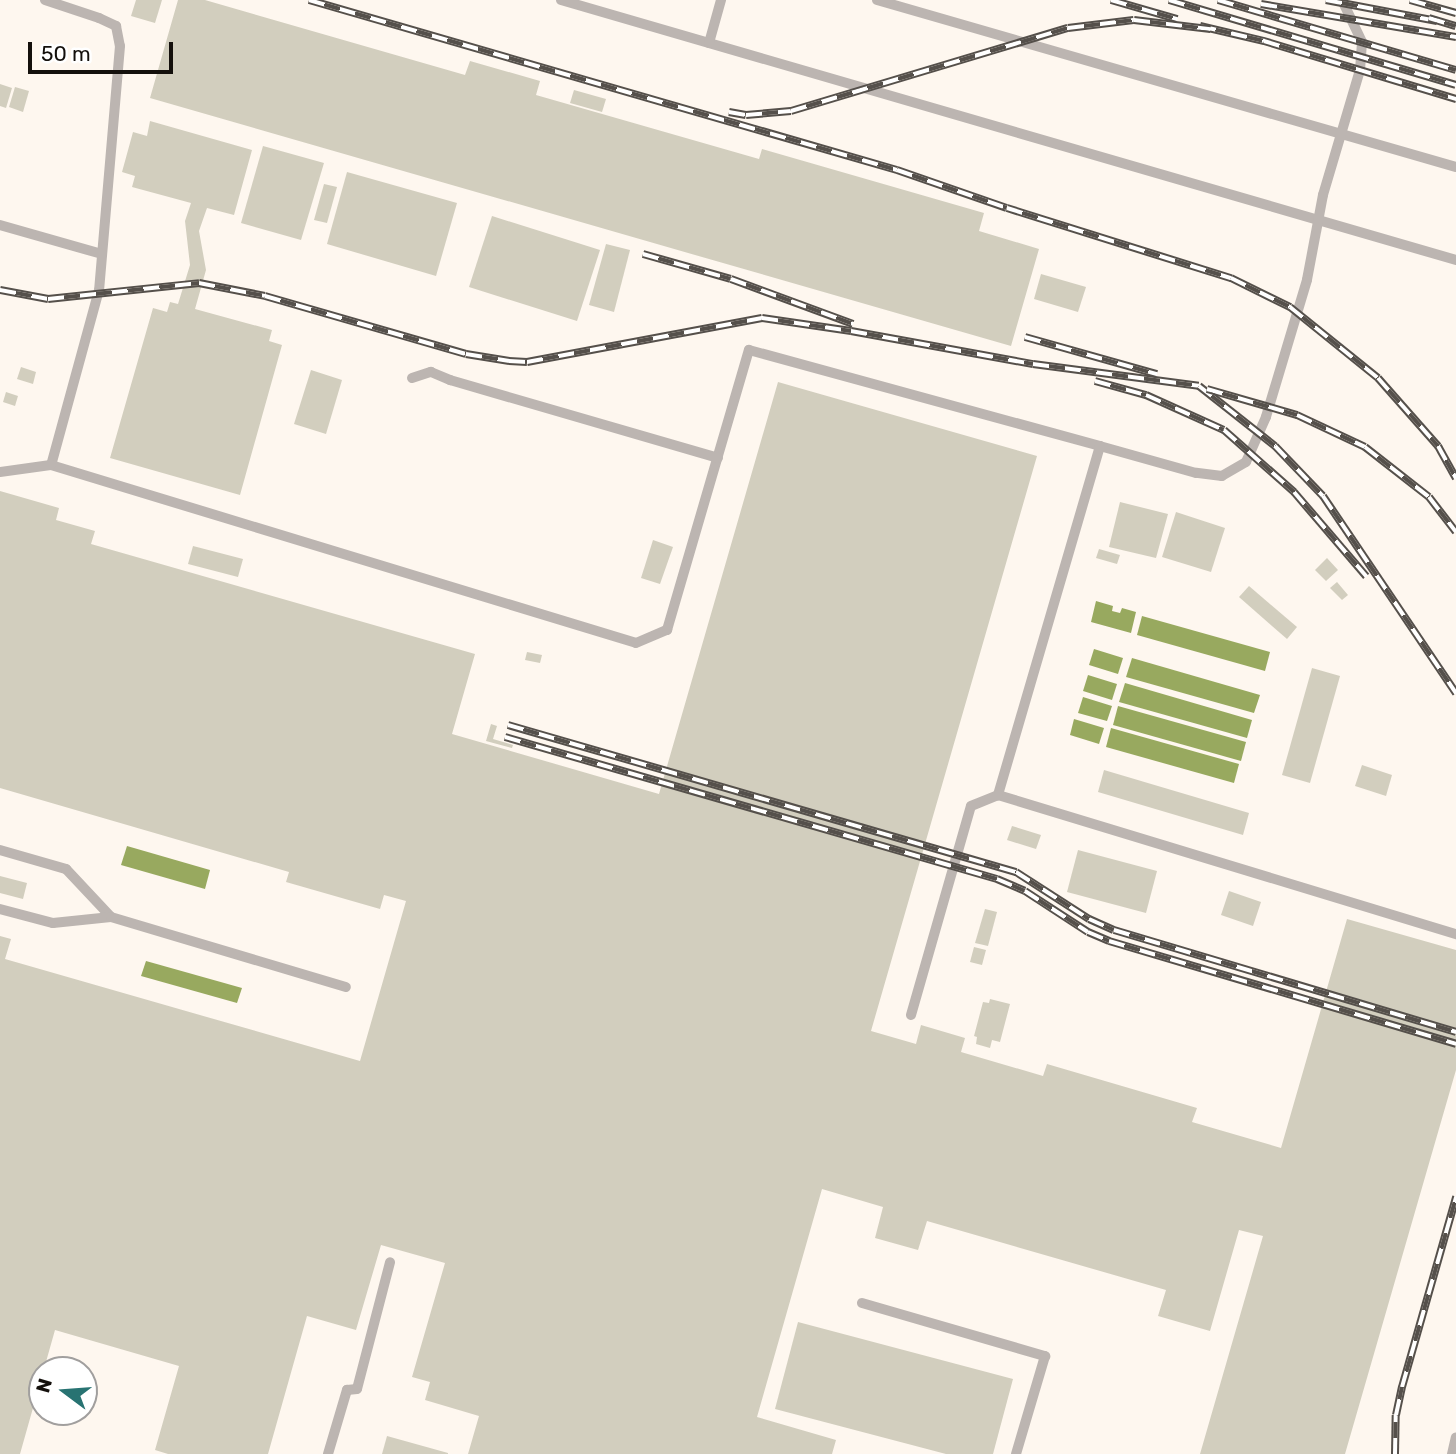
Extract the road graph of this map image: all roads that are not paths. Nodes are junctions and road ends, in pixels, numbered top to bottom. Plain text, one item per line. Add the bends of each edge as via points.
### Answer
1 (45, 0) edge
2 (561, 0) edge
3 (721, 0) edge
4 (877, 0) edge
5 (1342, 0) edge
6 (709, 43) junction
7 (1341, 134) junction
8 (1456, 167) edge
9 (1319, 221) junction
10 (0, 225) edge
11 (102, 254) junction
12 (1456, 260) edge
13 (412, 377) dead end
14 (1100, 446) junction
15 (718, 458) junction
16 (51, 465) junction
17 (0, 472) edge
18 (998, 795) junction
19 (0, 849) edge
20 (0, 909) edge
21 (111, 917) junction
22 (1456, 934) edge
23 (346, 987) dead end
24 (911, 1015) dead end
25 (390, 1262) dead end
26 (862, 1304) dead end
27 (1456, 1437) edge
28 (328, 1454) edge
29 (1016, 1454) edge
30 (1452, 1454) edge

1 - 11 lane via 116,26 120,46
2 - 6 lane
3 - 6 lane
4 - 7 lane
5 - 7 lane via 1362,42 1360,70
6 - 9 lane
7 - 8 lane
7 - 9 lane
9 - 12 lane
9 - 14 lane via 1288,347 1266,418 1245,462 1222,476
10 - 11 lane
11 - 16 lane via 99,290
13 - 15 lane via 431,372
14 - 15 lane via 749,350
14 - 18 lane
15 - 16 lane via 667,630 636,643
16 - 17 lane
18 - 22 lane
18 - 24 lane via 971,806
19 - 21 lane via 65,869
20 - 21 lane via 53,923
21 - 23 lane
25 - 28 lane via 357,1389 347,1390
26 - 29 lane via 1045,1356
27 - 30 lane

